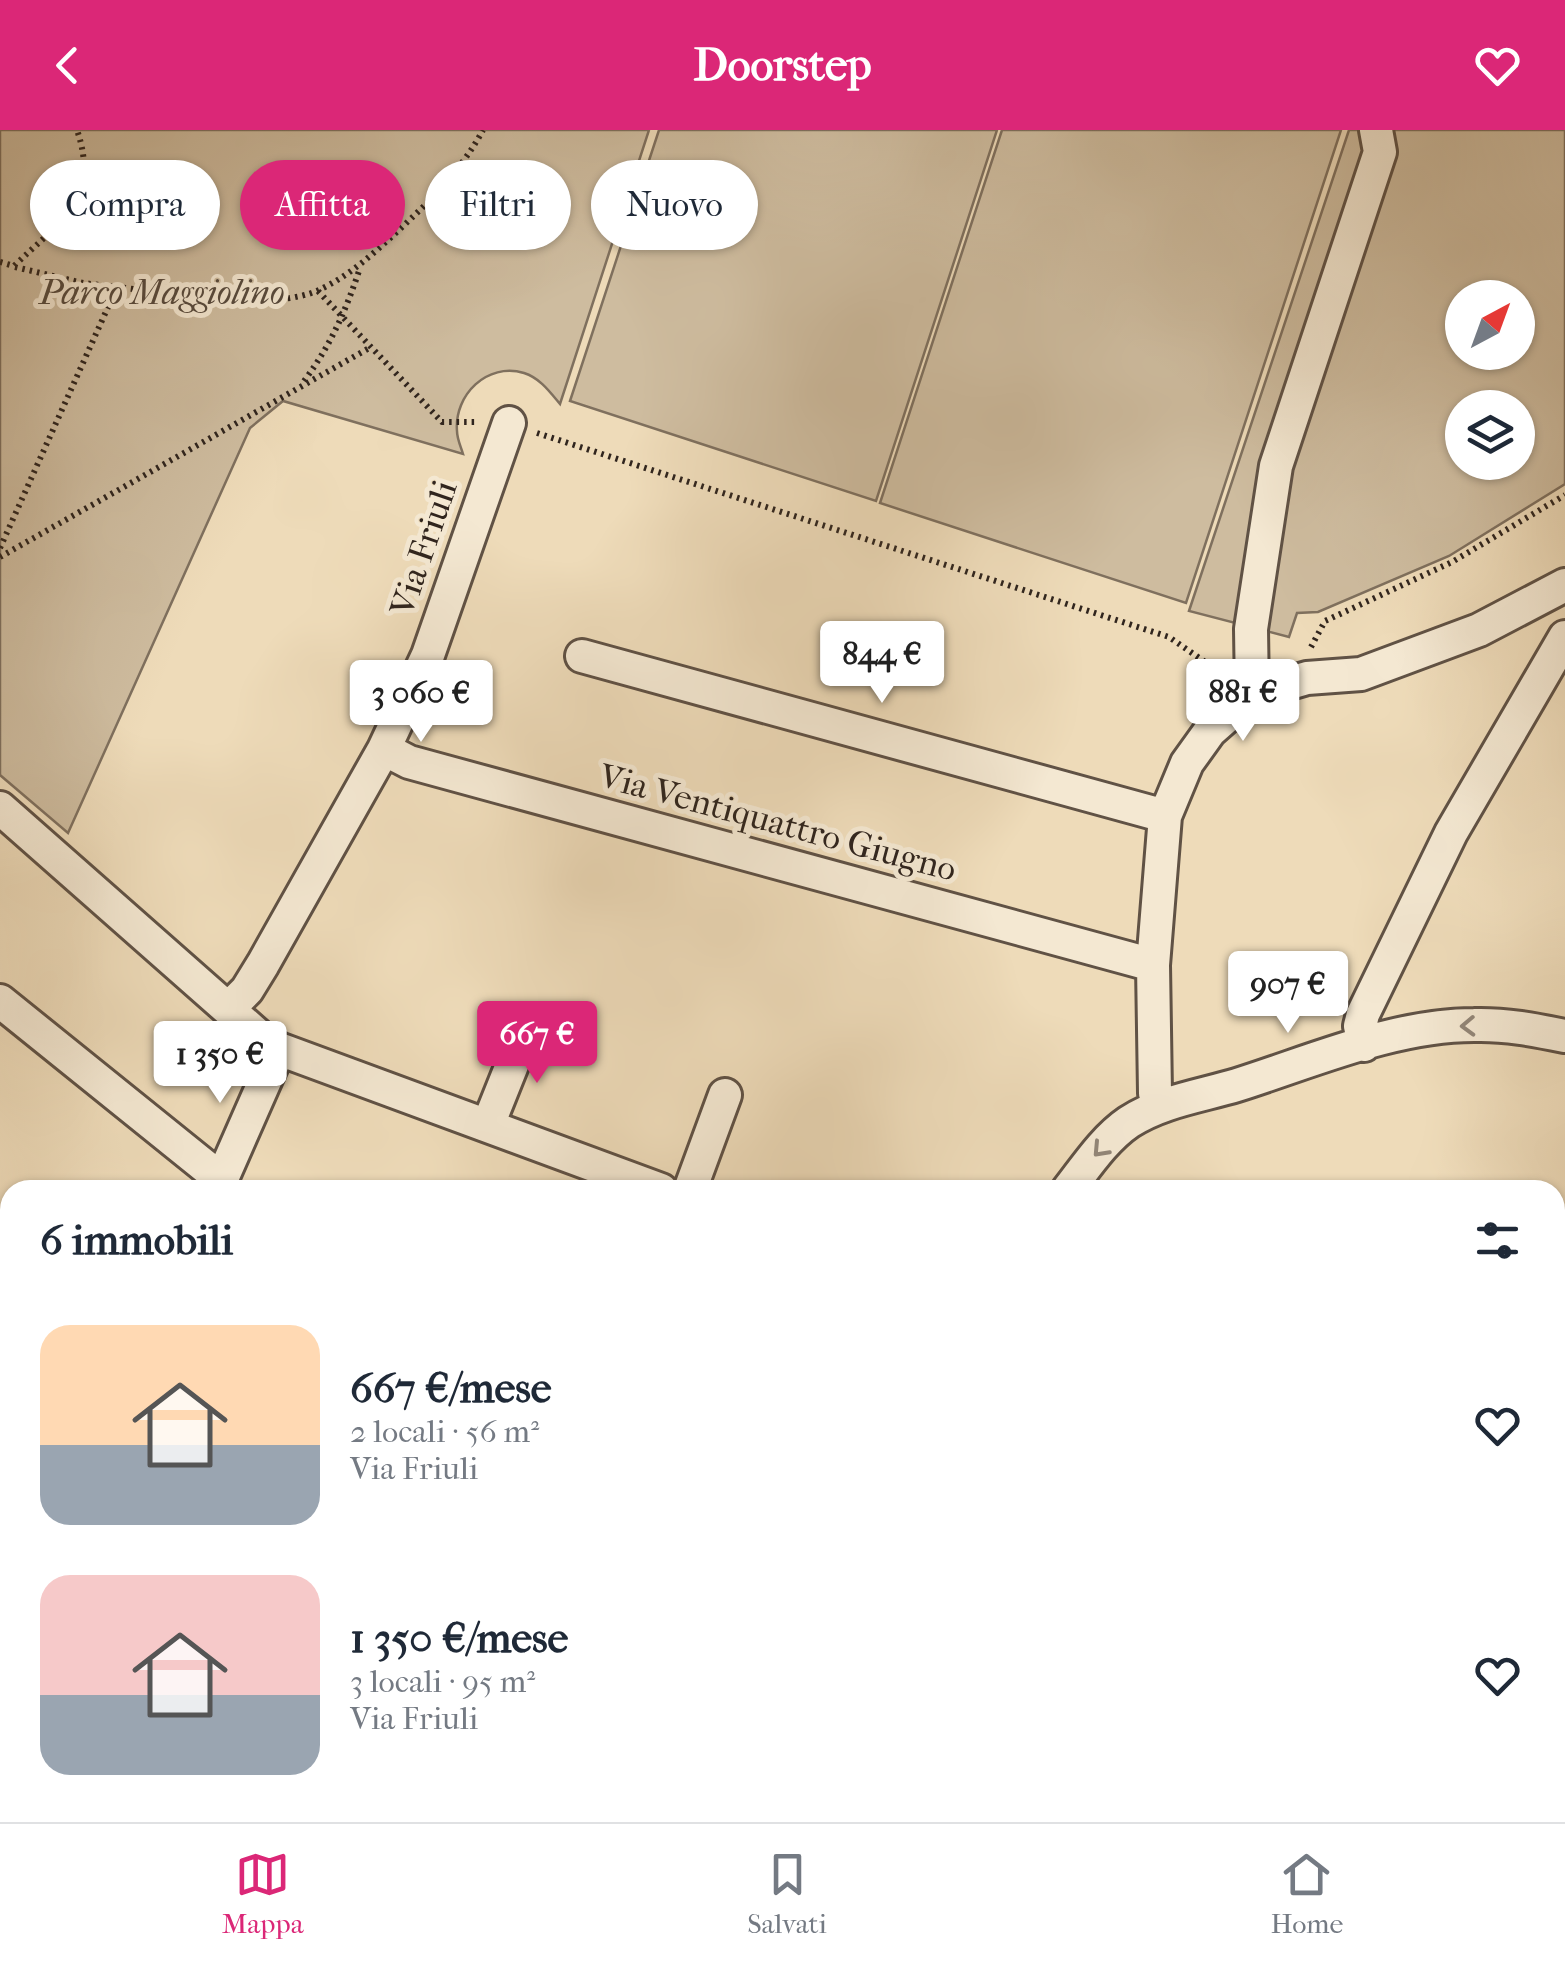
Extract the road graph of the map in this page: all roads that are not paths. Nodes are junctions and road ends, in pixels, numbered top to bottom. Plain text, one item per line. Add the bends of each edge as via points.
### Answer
1 (1376, 130) edge
2 (510, 423) road end
3 (1564, 588) edge
4 (1565, 637) edge
5 (582, 656) dead end
6 (1252, 694) junction
7 (384, 750) junction
8 (0, 808) edge
9 (1165, 816) junction
10 (1152, 965) junction
11 (0, 1000) edge
12 (228, 1009) junction
13 (528, 1024) dead end
14 (1565, 1036) edge
15 (1364, 1045) junction
16 (280, 1049) junction
17 (724, 1096) dead end
18 (1160, 1106) junction
19 (488, 1124) junction
20 (214, 1180) edge
21 (222, 1180) edge
22 (628, 1180) edge
23 (694, 1180) edge
24 (1076, 1180) edge

1 - 6 street via 1380,152 1276,466 1251,630
2 - 7 street, Via Friuli via 428,655
3 - 6 street via 1479,630 1361,674 1307,678
4 - 15 street via 1451,834 1362,1014
5 - 9 street
6 - 9 street via 1187,763
7 - 10 street, Via Ventiquattro Giugno
7 - 12 street, Via Friuli via 263,964
8 - 12 street
9 - 10 street
10 - 18 street
11 - 20 street
12 - 16 street
13 - 19 street
14 -> 15 street via 1474,1024
15 - 18 street
16 - 19 street
16 - 21 street
17 - 23 street
18 -> 24 street via 1126,1124
19 - 22 street

